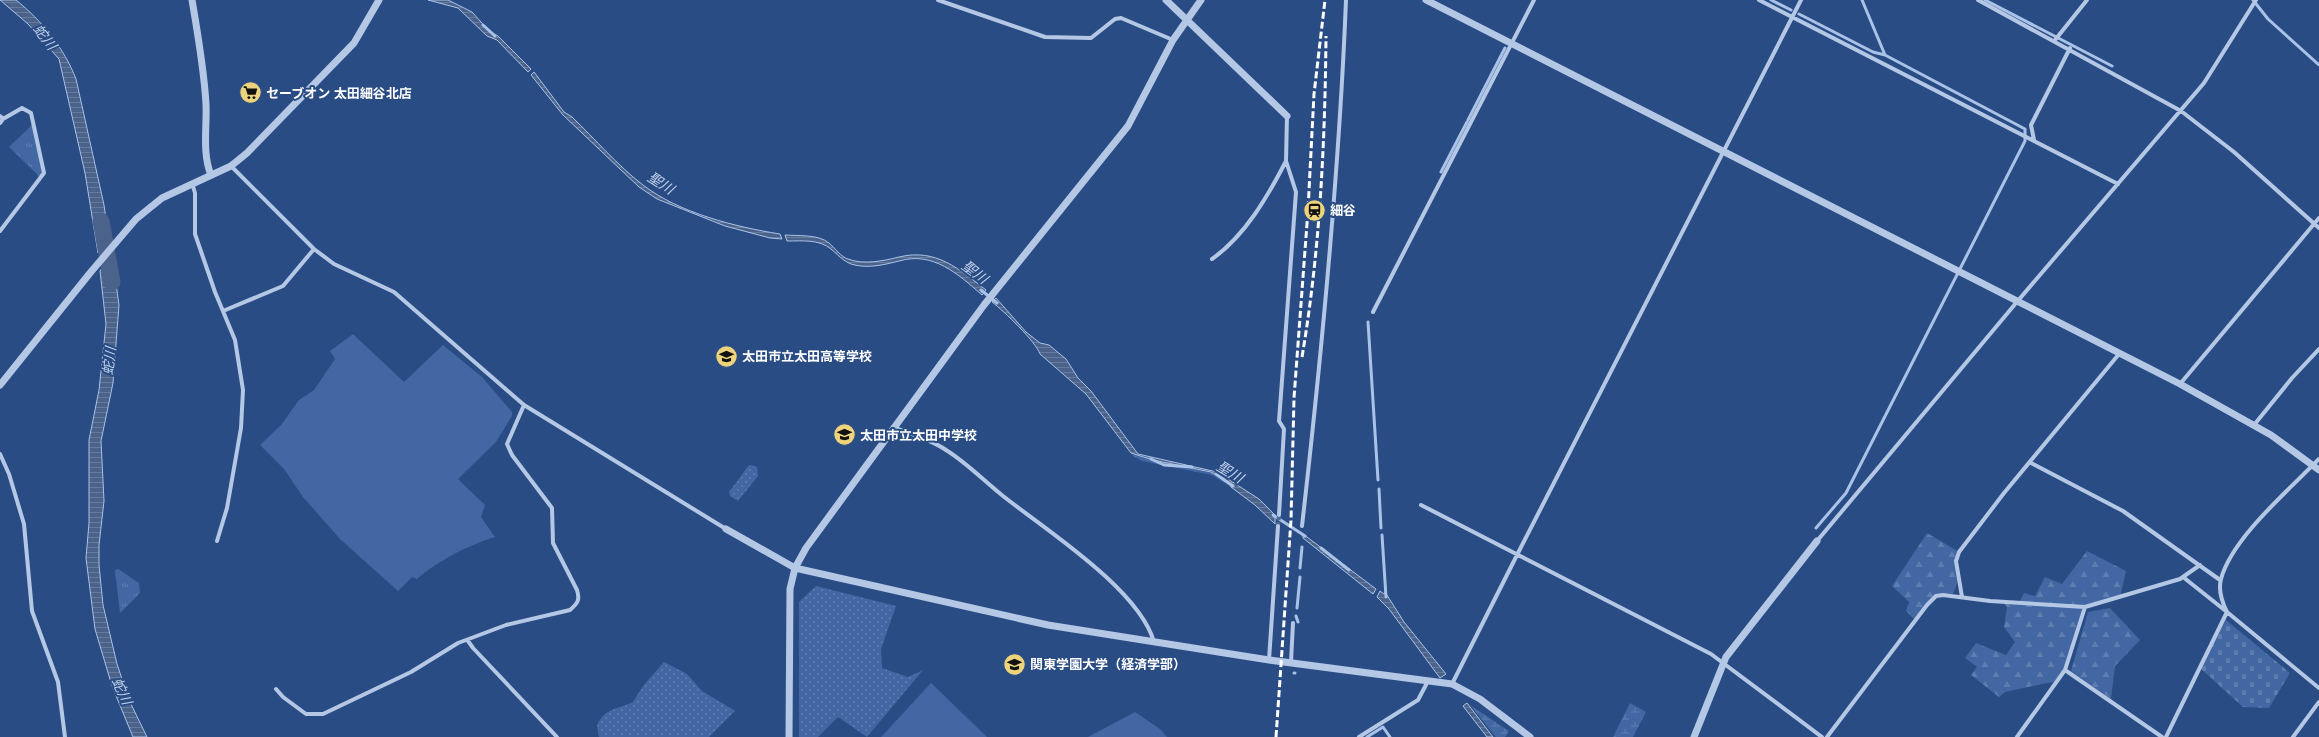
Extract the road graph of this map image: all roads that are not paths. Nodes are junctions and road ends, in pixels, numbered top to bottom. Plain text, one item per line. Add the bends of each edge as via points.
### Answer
1 (192, 0) edge
2 (379, 0) edge
3 (938, 0) edge
4 (1166, 0) edge
5 (1202, 0) edge
6 (1346, 0) edge
7 (1426, 0) edge
8 (1534, 0) edge
9 (1759, 0) edge
10 (1801, 0) edge
11 (1978, 0) edge
12 (2087, 0) edge
13 (2256, 0) edge
14 (1793, 17) junction
15 (1187, 20) junction
16 (1173, 40) junction
17 (2055, 40) junction
18 (1512, 43) junction
19 (2070, 48) junction
20 (2181, 111) junction
21 (1287, 116) joint
22 (1, 119) edge
23 (2034, 140) junction
24 (1724, 152) junction
25 (1286, 161) junction
26 (231, 166) junction
27 (211, 174) junction
28 (192, 183) junction
29 (2118, 184) junction
30 (2319, 218) edge
31 (2314, 223) junction
32 (2319, 228) edge
33 (0, 231) edge
34 (314, 249) junction
35 (1212, 259) dead end
36 (2016, 302) junction
37 (223, 311) junction
38 (1373, 312) dead end
39 (2319, 349) edge
40 (2119, 354) junction
41 (2180, 384) junction
42 (0, 385) edge
43 (524, 405) junction
44 (2254, 426) junction
45 (893, 427) junction
46 (0, 454) edge
47 (2319, 459) edge
48 (2031, 463) junction
49 (2316, 467) edge
50 (1421, 505) dead end
51 (1279, 515) tunnel mouth
52 (1278, 526) tunnel mouth
53 (1302, 526) dead end
54 (726, 529) joint
55 (217, 540) dead end
56 (1817, 541) joint
57 (1516, 555) junction
58 (2200, 565) junction
59 (795, 568) junction
60 (2182, 577) junction
61 (2220, 580) junction
62 (1962, 597) junction
63 (2085, 607) junction
64 (2227, 612) junction
65 (1293, 623) dead end
66 (468, 641) junction
67 (1154, 642) junction
68 (1269, 660) junction
69 (1291, 662) junction
70 (1722, 663) junction
71 (2065, 670) junction
72 (1428, 681) junction
73 (1452, 684) junction
74 (2319, 688) edge
75 (276, 689) dead end
76 (2319, 702) edge
77 (65, 737) edge
78 (557, 737) edge
79 (789, 737) edge
80 (1359, 737) edge
81 (1530, 737) edge
82 (1694, 737) edge
83 (1822, 737) edge
84 (1826, 737) edge
85 (2017, 737) edge
86 (2162, 737) edge
87 (2166, 737) edge
88 (2293, 737) edge

1 - 27 street via 202,59 206,104 206,159
2 - 26 street via 359,37 247,153
3 - 16 street via 1045,36 1091,38 1115,18 1121,18
4 - 15 street
5 - 15 street
6 - 53 street via 1341,128
7 - 18 street
8 - 18 street
9 - 14 street
10 - 14 street
11 - 17 street
12 - 17 street
13 - 20 street via 2204,83
14 - 23 street
14 - 24 street
15 - 16 street
15 - 21 street
16 - 45 street via 1128,126 984,305
17 - 19 street
18 - 24 street
18 - 38 street
19 - 20 street
19 - 23 street via 2031,125
20 - 29 street
20 - 31 street via 2212,134
21 - 25 street
22 - 33 street via 22,108 31,114 44,174
23 - 29 street
24 - 36 street
24 - 57 street
25 - 35 street via 1267,198 1225,250
25 - 51 street via 1296,192 1279,421 1284,429
26 - 27 street
26 - 34 street
27 - 28 street
28 - 37 street via 195,193 195,234
28 - 42 street via 162,198 121,235
29 - 36 street
30 - 31 street
31 - 32 street
31 - 41 street
34 - 37 street via 283,286
34 - 43 street via 334,264 394,292
36 - 40 street
36 - 56 street
37 - 55 street via 235,340 244,407 227,508
39 - 44 street
40 - 41 street
40 - 48 street
41 - 44 street
43 - 54 street
43 - 66 street via 506,444 552,508 552,543 579,598 570,610 506,625
44 - 49 street
45 - 59 street via 817,531
45 - 67 street via 947,450 1092,565 1117,587 1148,626
46 - 77 street via 9,474 24,524 32,611 58,682
47 - 49 street
48 - 58 street via 2123,511
48 - 62 street via 2004,493 1959,552 1956,561
49 - 61 street via 2237,547
50 - 57 street
52 - 68 street
54 - 59 street
56 - 70 street
57 - 70 street via 1650,622 1711,654
57 - 73 street
58 - 60 street
58 - 61 street
59 - 67 street via 1048,625
59 - 79 street via 789,613
60 - 63 street
60 - 64 street
61 - 64 street
62 - 63 street
62 - 84 street via 1936,596 1927,604
63 - 71 street
64 - 74 street
64 - 87 street
65 - 69 street
66 - 75 street via 458,643 411,672 323,714 306,714
66 - 78 street
67 - 68 street
68 - 69 street
69 - 72 street
70 - 82 street
70 - 83 street
71 - 85 street
71 - 86 street
72 - 73 street
72 - 80 street via 1418,700
73 - 81 street via 1480,699
76 - 88 street

